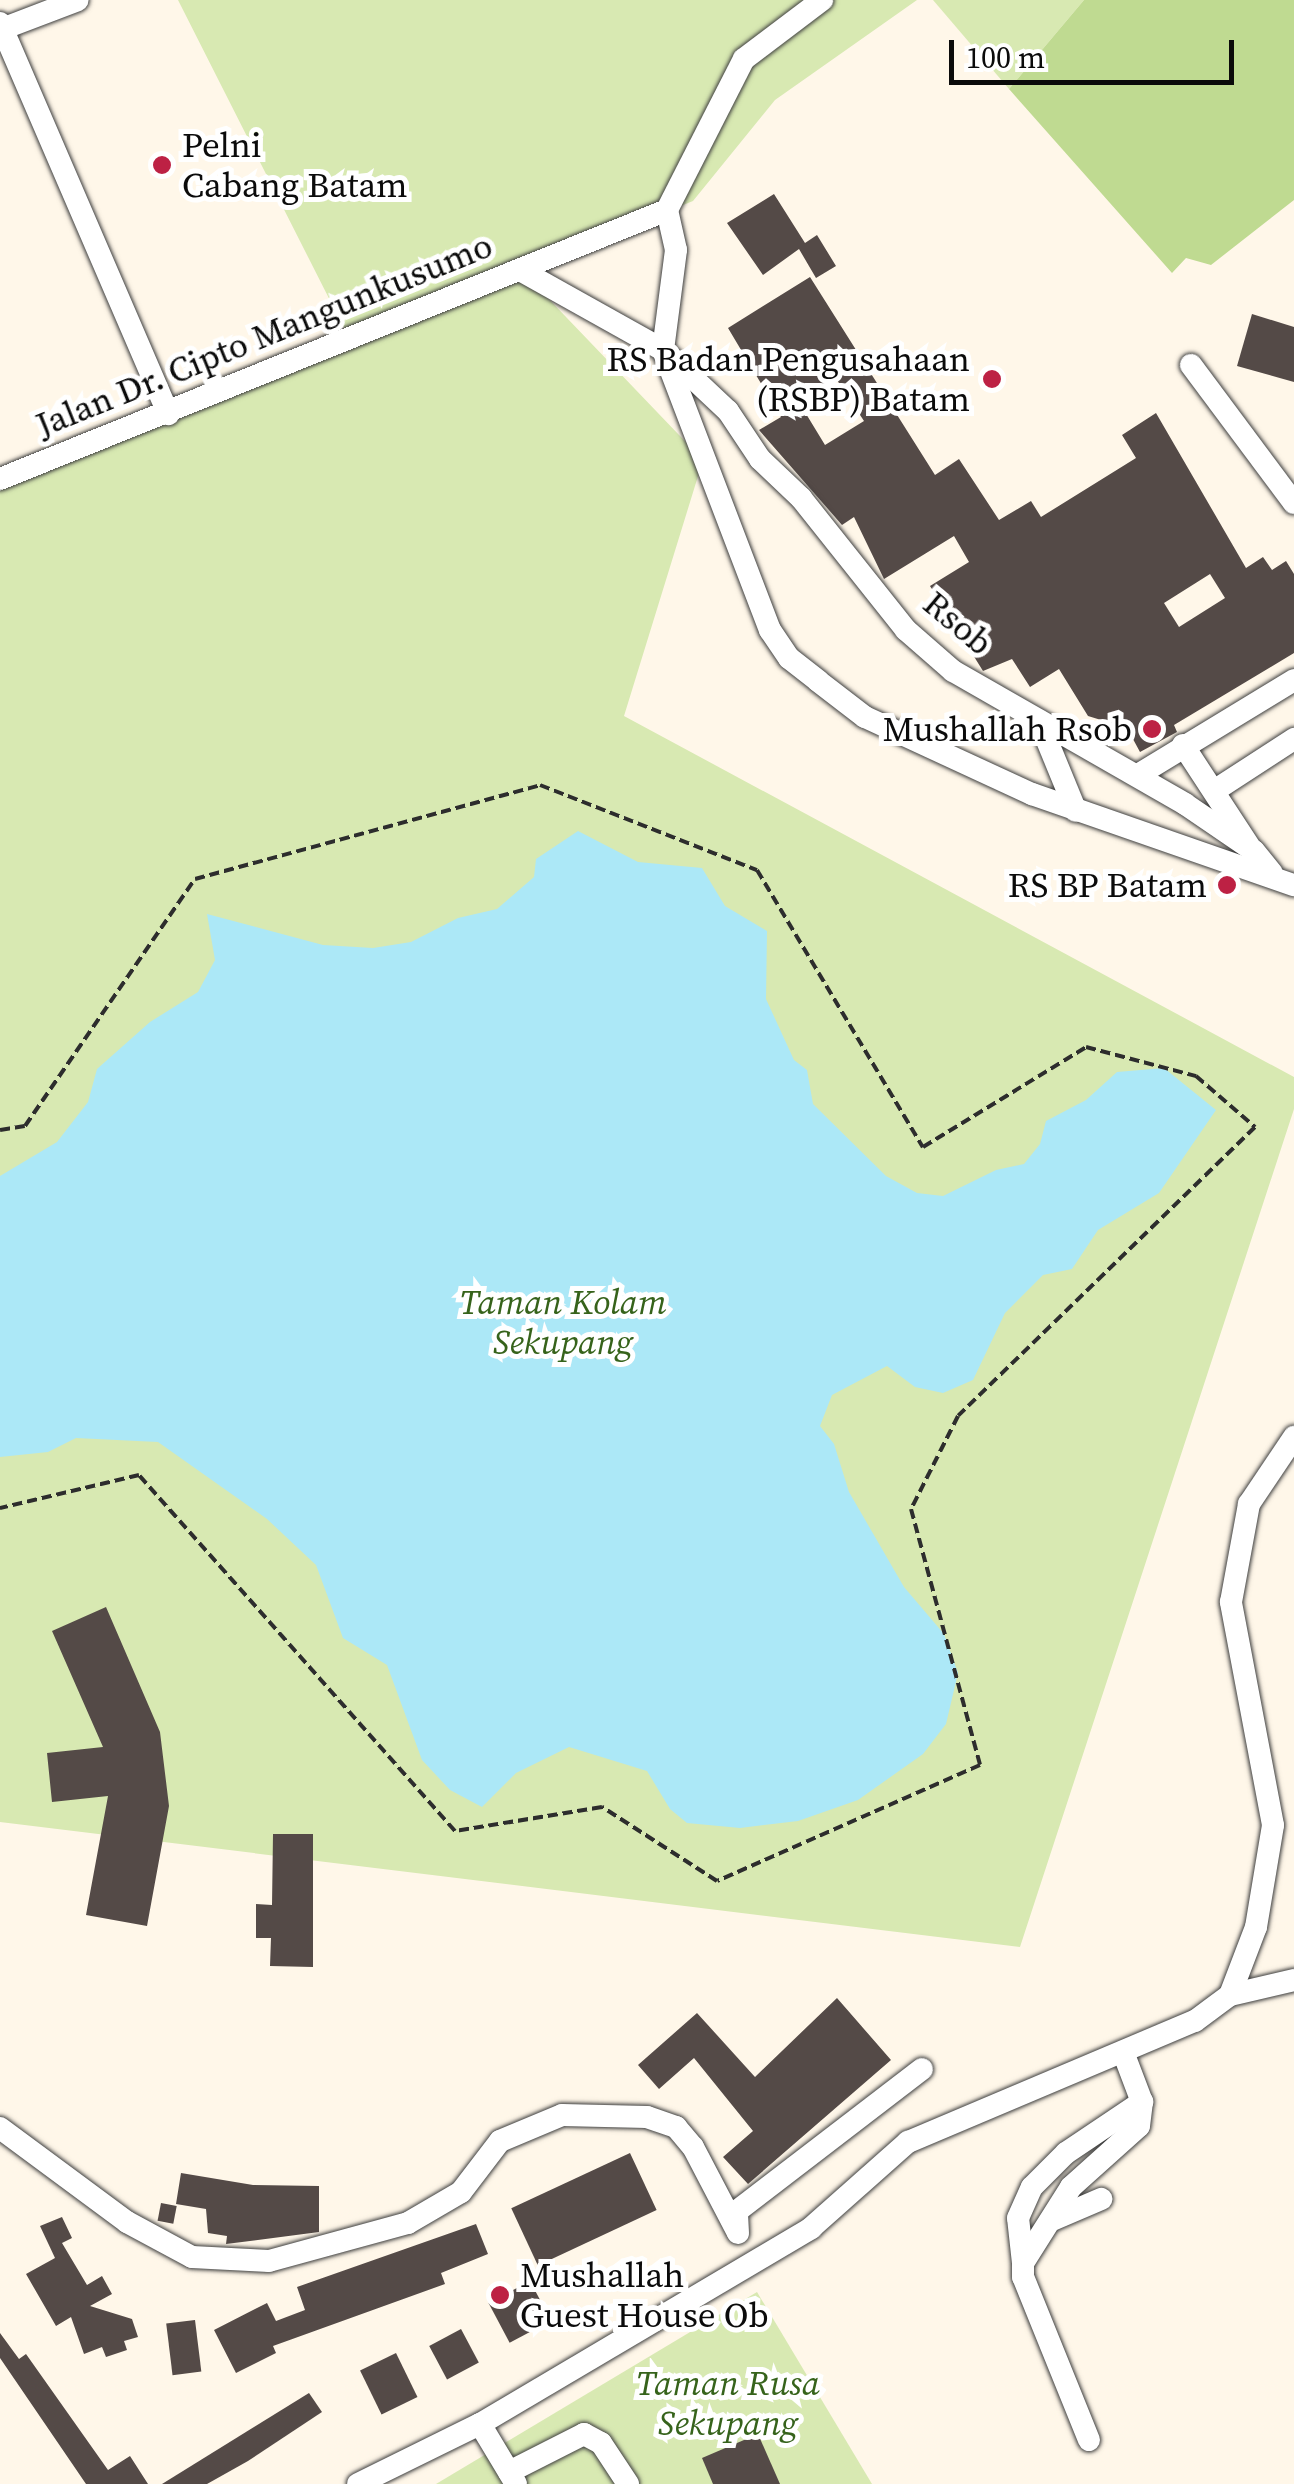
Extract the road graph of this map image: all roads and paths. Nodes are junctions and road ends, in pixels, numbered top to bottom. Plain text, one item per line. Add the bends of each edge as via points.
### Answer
1 (78, 0) edge
2 (822, 0) edge
3 (1, 26) edge
4 (666, 210) junction
5 (520, 270) junction
6 (664, 350) junction
7 (1192, 365) dead end
8 (168, 414) junction
9 (0, 478) edge
10 (1294, 503) edge
11 (1294, 680) edge
12 (1039, 721) junction
13 (1294, 739) edge
14 (1183, 744) junction
15 (1138, 775) junction
16 (1217, 789) junction
17 (1076, 811) junction
18 (1249, 847) junction
19 (1285, 873) edge
20 (0, 1130) edge
21 (1294, 1437) edge
22 (0, 1508) edge
23 (1294, 1980) edge
24 (1230, 1995) junction
25 (1123, 2052) junction
26 (922, 2069) dead end
27 (1142, 2102) junction
28 (0, 2128) edge
29 (1101, 2199) dead end
30 (1050, 2220) junction
31 (737, 2231) junction
32 (750, 2258) junction
33 (1023, 2264) junction
34 (480, 2424) junction
35 (1090, 2440) dead end
36 (512, 2478) edge
37 (358, 2484) edge
38 (628, 2484) edge

1 - 3 street
2 - 4 street via 744,59
3 - 8 street
4 - 5 street
4 - 6 street via 676,250
5 - 6 street, Jalan Dr. Cipto Mangunkusumo
5 - 8 street, Jalan Dr. Cipto Mangunkusumo
6 - 12 street, Rsob via 728,412 906,630 953,671
6 - 17 street via 770,630 789,658 865,717
7 - 10 street
8 - 9 street, Jalan Dr. Cipto Mangunkusumo
11 - 14 street
12 - 15 street, Rsob
12 - 17 street
13 - 16 street
14 - 15 street
14 - 16 street
15 - 18 street, Rsob
16 - 18 street
17 - 19 street
18 - 19 street, Rsob
20 - 22 path via 25,1126 195,879 540,785 756,870 924,1147 1086,1047 1196,1076 1255,1127 958,1416 910,1509 980,1765 717,1881 602,1807 454,1831 140,1475
21 - 24 street via 1249,1504 1230,1602 1273,1825 1256,1927
23 - 24 street
24 - 25 street via 1195,2021
25 - 27 street
25 - 32 street via 908,2142 810,2228
26 - 31 street via 737,2211
27 - 30 street via 1139,2126 1086,2172
27 - 33 street via 1066,2154 1032,2187 1018,2218
28 - 31 street via 127,2222 192,2256 269,2261 408,2223 461,2192 500,2141 562,2114 646,2117 676,2127 694,2147
29 - 30 street
30 - 33 street
31 - 32 street
32 - 34 street
33 - 35 street via 1022,2277
34 - 36 street
34 - 37 street
36 - 38 street via 584,2434 601,2443

